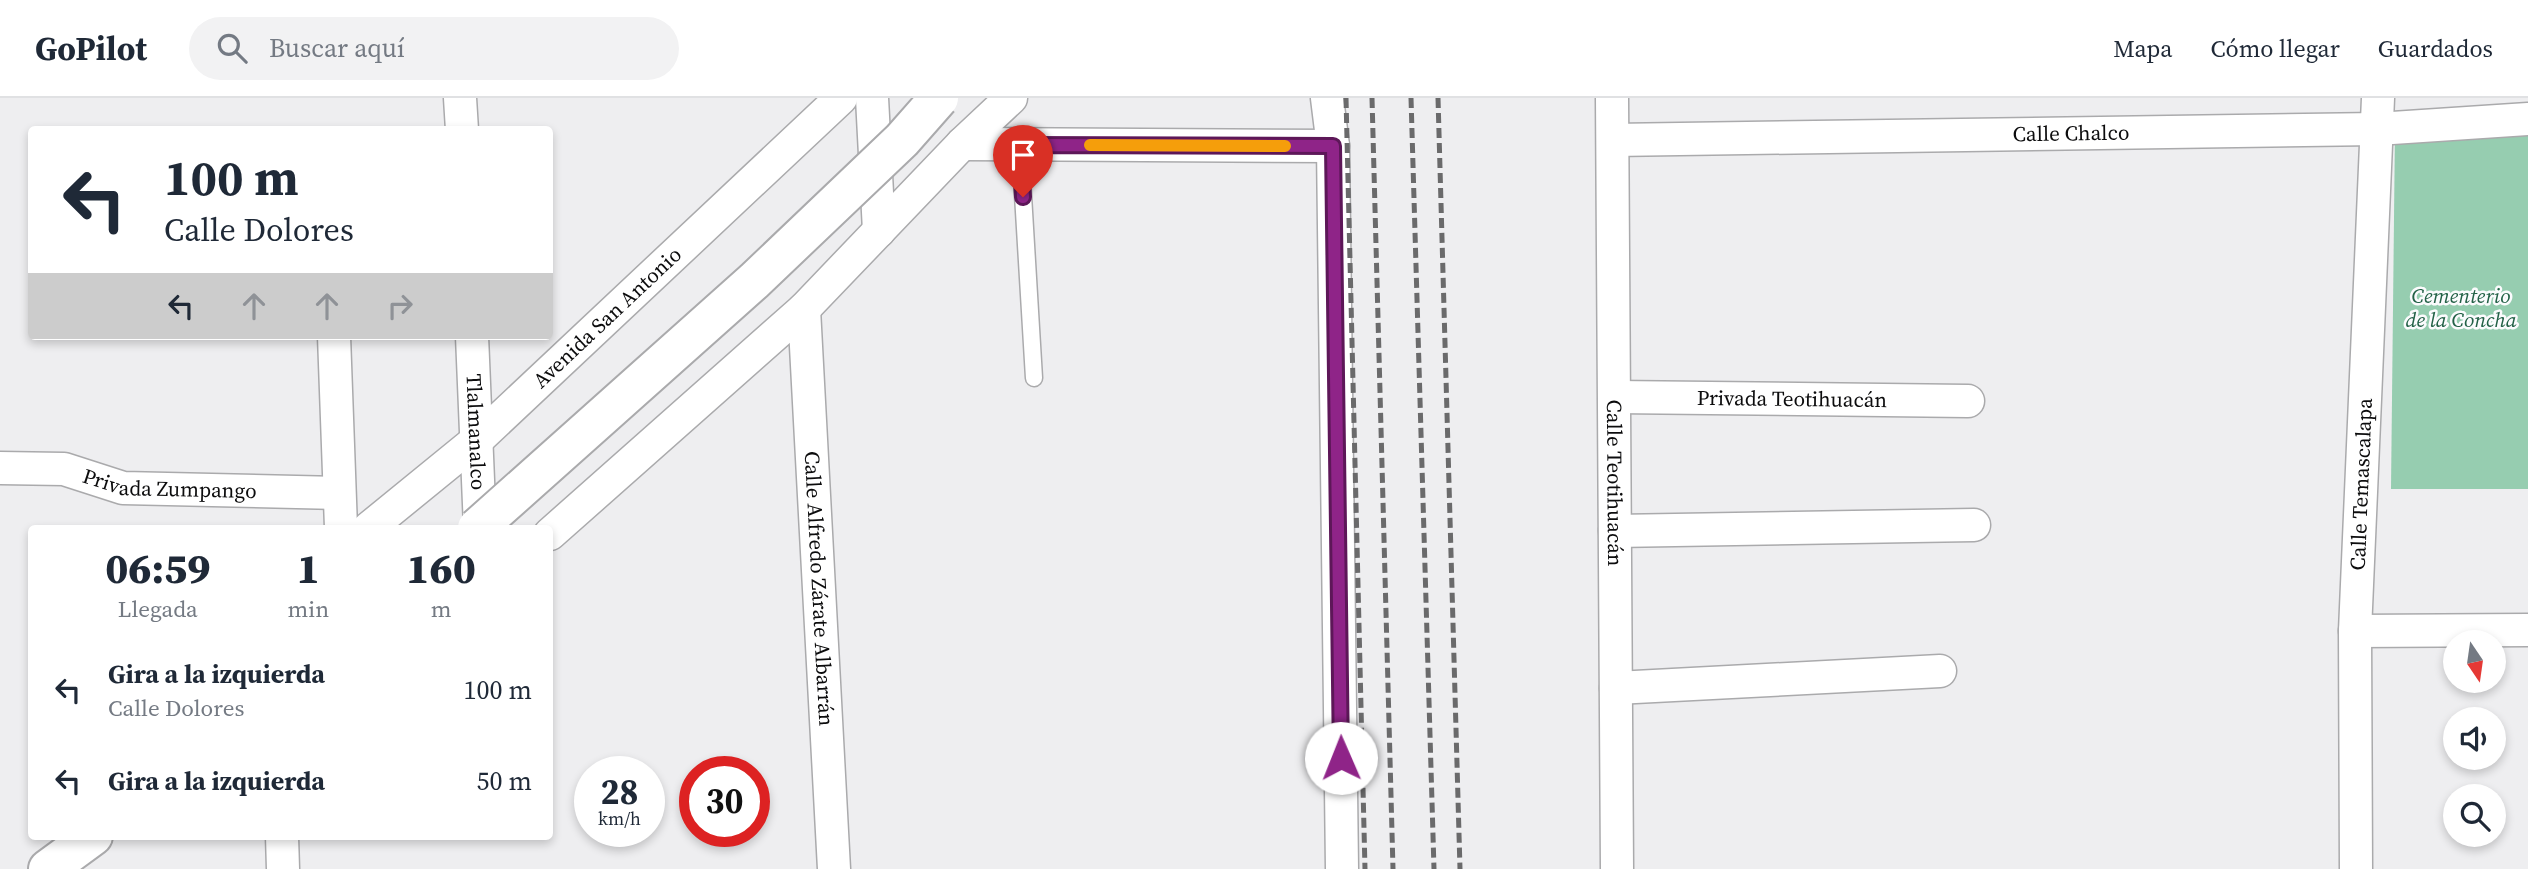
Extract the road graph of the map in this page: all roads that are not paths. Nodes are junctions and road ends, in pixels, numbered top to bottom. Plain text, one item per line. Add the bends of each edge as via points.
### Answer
1 (460, 98) edge
2 (841, 98) edge
3 (872, 98) edge
4 (939, 98) edge
5 (1011, 98) edge
6 (1327, 98) edge
7 (1612, 98) edge
8 (2377, 113) edge
9 (2528, 119) edge
10 (462, 126) edge
11 (1614, 140) junction
12 (962, 144) junction
13 (1020, 145) junction
14 (1333, 146) junction
15 (879, 231) junction
16 (804, 309) junction
17 (334, 340) edge
18 (472, 340) edge
19 (1034, 378) dead end
20 (1615, 397) junction
21 (1968, 401) dead end
22 (477, 440) junction
23 (0, 468) edge
24 (339, 493) junction
25 (341, 525) edge
26 (373, 525) edge
27 (479, 525) edge
28 (482, 525) edge
29 (1974, 525) dead end
30 (553, 531) edge
31 (1615, 531) junction
32 (2528, 630) edge
33 (2355, 631) junction
34 (1940, 671) dead end
35 (1616, 688) junction
36 (88, 840) edge
37 (282, 840) edge
38 (48, 869) edge
39 (283, 869) edge
40 (834, 869) edge
41 (1342, 869) edge
42 (1617, 869) edge
43 (2356, 869) edge

1 - 10 street
2 - 22 street, Avenida San Antonio
3 - 15 street
4 - 28 main road, bridge via 902,140 754,281
5 - 12 street
6 - 14 street
7 - 11 street, Calle Teotihuacán
8 - 9 street, Calle Chalco
8 - 11 street, Calle Chalco
8 - 33 street, Calle Temascalapa
11 - 20 street, Calle Teotihuacán
12 - 13 street
12 - 15 street
13 - 14 street
13 - 19 lane
14 - 41 street
15 - 16 street
16 - 30 street
16 - 40 street, Calle Alfredo Zárate Albarrán
17 - 24 street
18 - 22 street, Tlalmanalco
20 - 21 street, Privada Teotihuacán
20 - 31 street, Calle Teotihuacán
22 - 26 street, Avenida San Antonio
22 - 27 street, Tlalmanalco
23 - 24 street, Privada Zumpango via 64,469 123,488
24 - 25 street
29 - 31 street
31 - 35 street, Calle Teotihuacán
32 - 33 street
33 - 43 street, Calle Temascalapa
34 - 35 street
35 - 42 street, Calle Teotihuacán
36 - 38 main road
37 - 39 street

